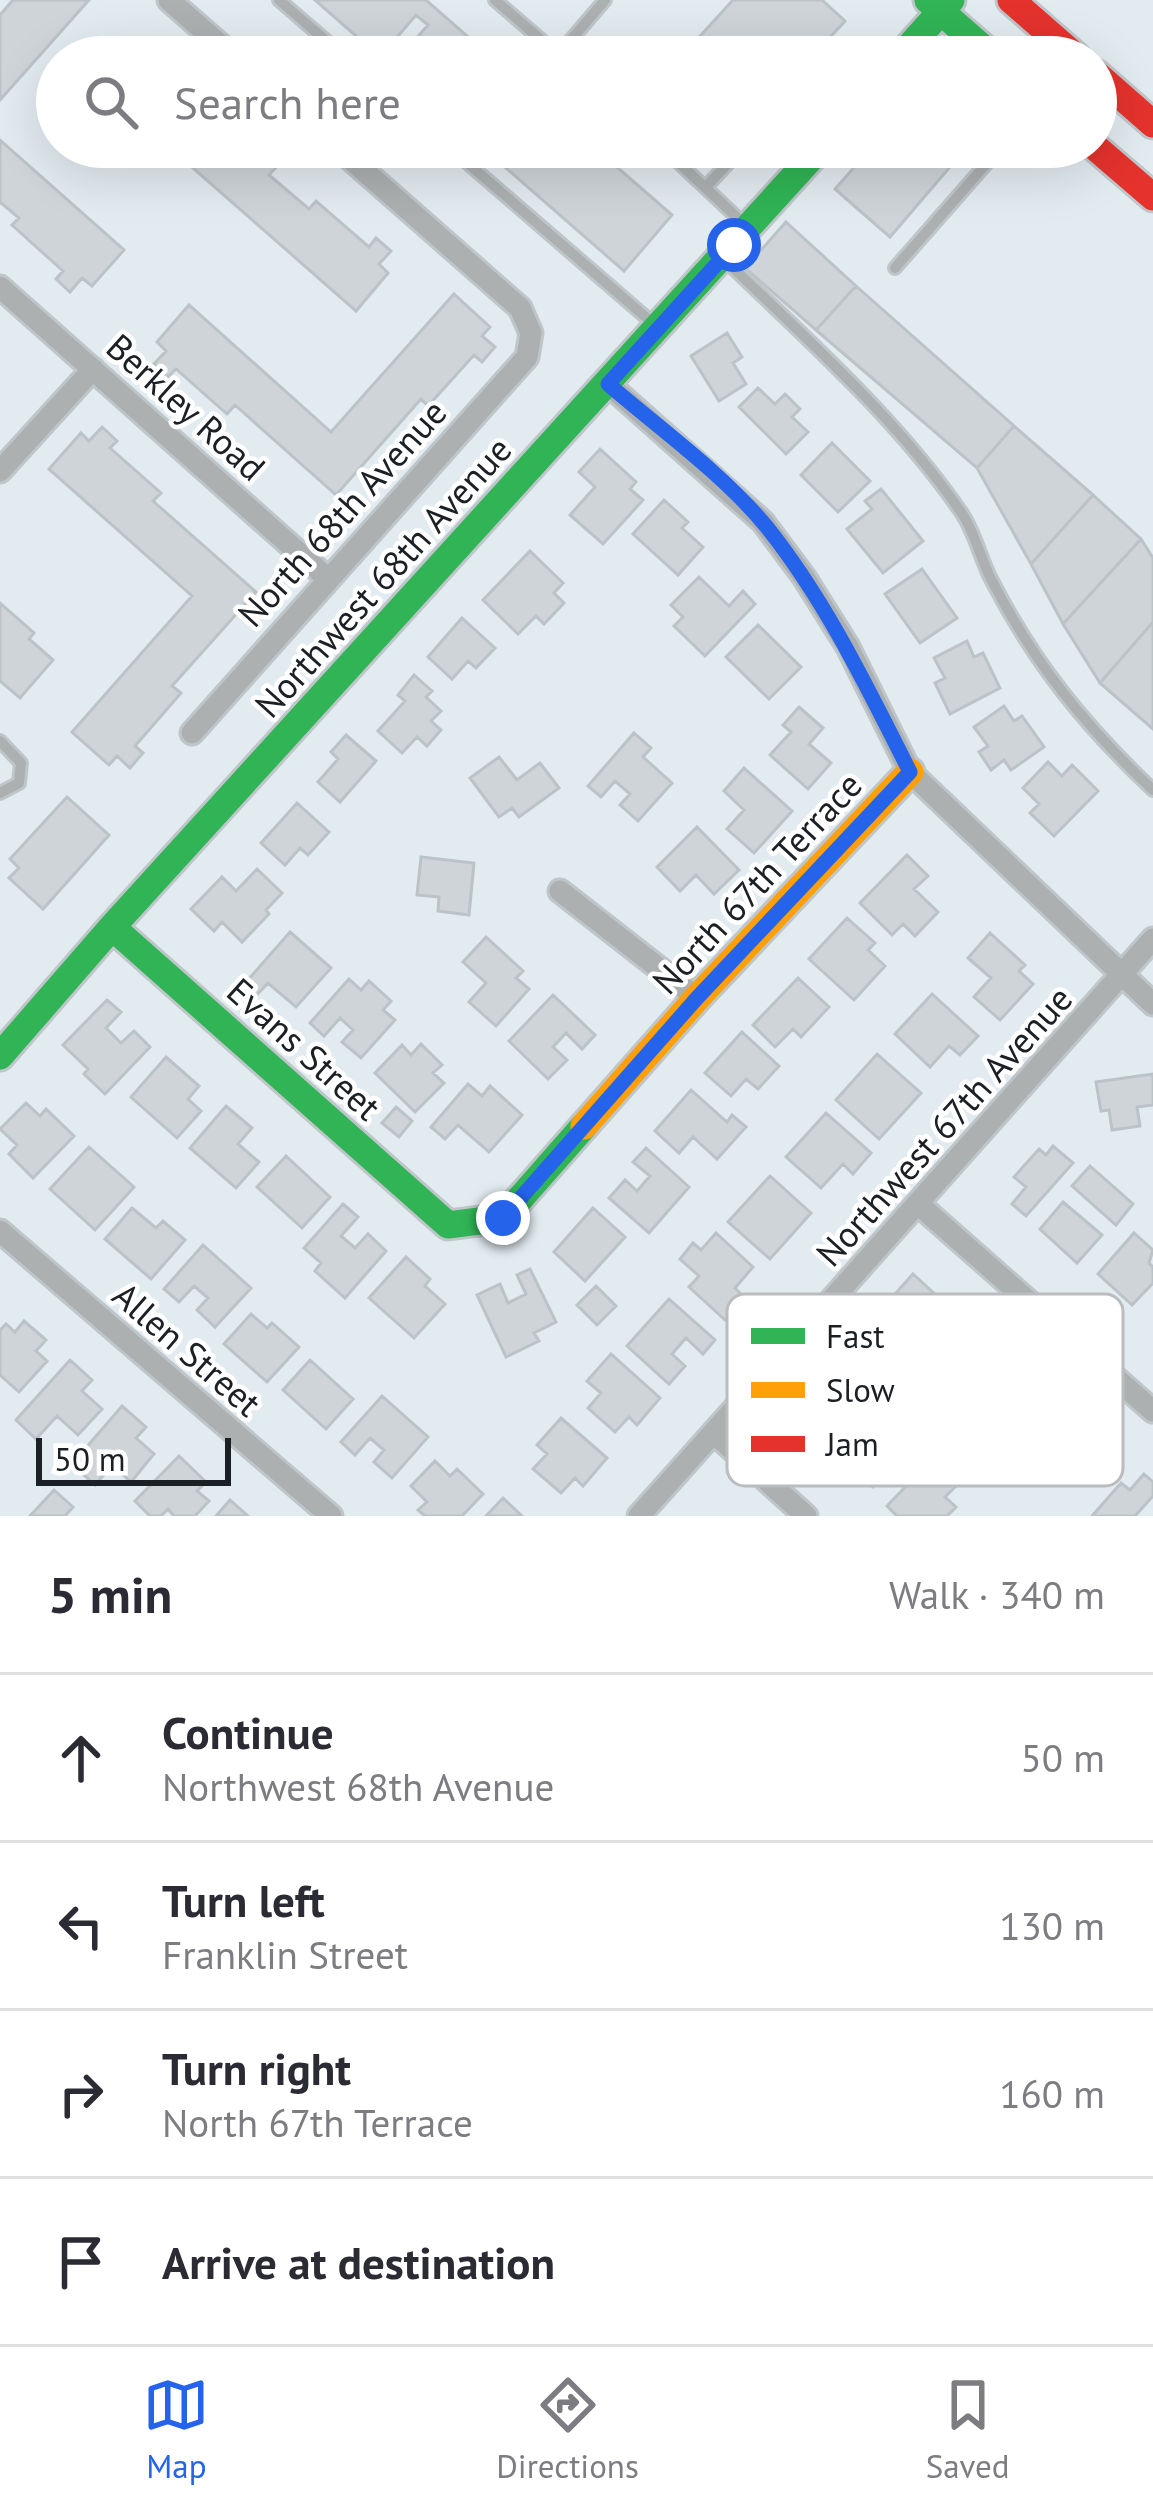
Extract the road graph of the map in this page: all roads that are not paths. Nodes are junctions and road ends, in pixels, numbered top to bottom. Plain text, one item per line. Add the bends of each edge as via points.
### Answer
1 (170, 0) edge
2 (279, 0) edge
3 (495, 0) edge
4 (605, 0) edge
5 (1011, 0) edge
6 (940, 4) edge
7 (210, 36) edge
8 (321, 36) edge
9 (536, 36) edge
10 (575, 36) edge
11 (916, 36) edge
12 (972, 36) edge
13 (1052, 36) edge
14 (1117, 92) edge
15 (1153, 124) edge
16 (1117, 166) edge
17 (361, 168) edge
18 (473, 168) edge
19 (685, 168) edge
20 (724, 168) edge
21 (792, 168) edge
22 (983, 168) edge
23 (706, 187) junction
24 (1153, 197) edge
25 (749, 228) junction
26 (723, 258) junction
27 (895, 268) dead end
28 (0, 287) edge
29 (658, 328) junction
30 (94, 369) junction
31 (608, 384) junction
32 (0, 472) edge
33 (327, 578) junction
34 (192, 733) dead end
35 (0, 741) edge
36 (910, 772) junction
37 (1153, 790) edge
38 (0, 793) edge
39 (560, 891) dead end
40 (112, 927) junction
41 (1153, 939) edge
42 (1122, 977) junction
43 (697, 998) junction
44 (1153, 1004) edge
45 (0, 1056) edge
46 (918, 1204) junction
47 (448, 1226) joint
48 (0, 1231) edge
49 (837, 1294) edge
50 (1020, 1294) edge
51 (1123, 1385) edge
52 (1153, 1411) edge
53 (727, 1417) edge
54 (713, 1433) junction
55 (727, 1445) edge
56 (772, 1486) edge
57 (332, 1516) edge
58 (639, 1516) edge
59 (806, 1516) edge

1 - 7 street
2 - 8 lane
3 - 9 lane
4 - 10 lane
5 - 13 street
6 - 11 street
6 - 12 street
14 - 15 street
16 - 24 street
17 - 33 street, North 68th Avenue via 520,308 531,333 527,357
18 - 29 lane
19 - 23 lane
20 - 23 lane
21 - 25 street, Northwest 68th Avenue
22 - 27 lane
23 - 25 lane
25 - 26 street, Northwest 68th Avenue
26 - 29 street, Northwest 68th Avenue
26 - 37 lane via 920,455 966,519 1046,674
28 - 30 street, Berkley Road
29 - 31 street, Northwest 68th Avenue
30 - 32 street
30 - 33 street, Berkley Road
31 - 36 street via 763,522 848,647
31 - 40 street, Northwest 68th Avenue
33 - 34 street, North 68th Avenue
35 - 38 lane via 21,763 19,783
36 - 42 street
36 - 43 street, North 67th Terrace
39 - 43 street
40 - 45 street, Northwest 68th Avenue
40 - 47 street, Evans Street
41 - 42 street, Northwest 67th Avenue
42 - 44 street
42 - 46 street, Northwest 67th Avenue
43 - 47 street, North 67th Terrace via 503,1218
46 - 49 street, Northwest 67th Avenue
46 - 50 street
48 - 57 street, Allen Street
51 - 52 street
53 - 54 street, Northwest 67th Avenue
54 - 55 street
54 - 58 street, Northwest 67th Avenue
56 - 59 street

